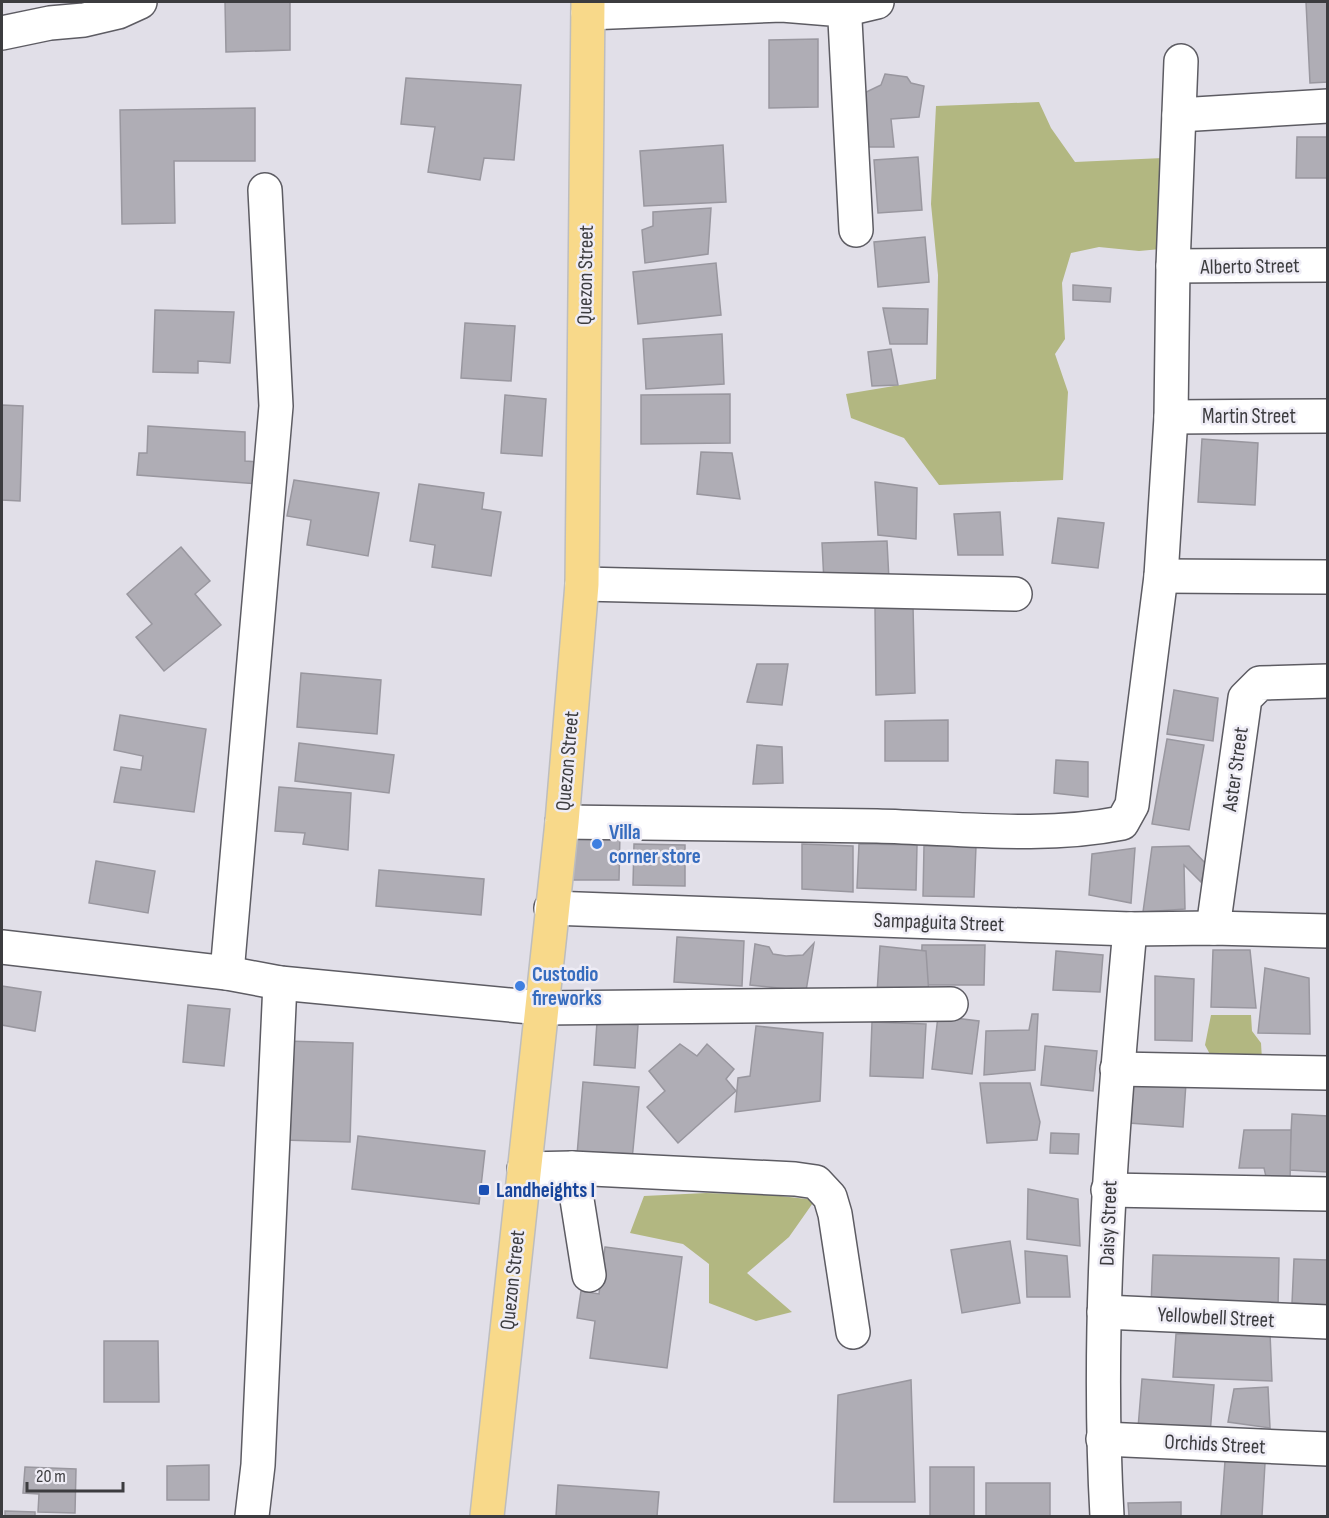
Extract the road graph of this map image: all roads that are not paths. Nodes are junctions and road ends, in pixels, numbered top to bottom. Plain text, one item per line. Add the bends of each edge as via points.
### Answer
1 (140, 2) edge
2 (877, 2) edge
3 (588, 7) edge
4 (843, 10) junction
5 (2, 33) edge
6 (1181, 61) dead end
7 (1328, 106) edge
8 (1179, 115) junction
9 (265, 190) dead end
10 (856, 230) dead end
11 (1328, 265) edge
12 (1173, 266) junction
13 (1328, 416) edge
14 (1171, 417) junction
15 (1161, 576) junction
16 (1328, 577) edge
17 (582, 584) junction
18 (1014, 594) dead end
19 (1328, 681) edge
20 (562, 822) junction
21 (551, 909) junction
22 (1213, 928) junction
23 (1130, 929) junction
24 (1328, 931) edge
25 (2, 947) edge
26 (227, 973) junction
27 (280, 983) junction
28 (951, 1004) dead end
29 (541, 1008) junction
30 (1117, 1069) junction
31 (1328, 1073) edge
32 (572, 1168) junction
33 (524, 1169) junction
34 (1108, 1190) junction
35 (1328, 1194) edge
36 (589, 1275) dead end
37 (1104, 1312) junction
38 (1328, 1322) edge
39 (853, 1332) dead end
40 (1103, 1439) junction
41 (1328, 1449) edge
42 (252, 1516) edge
43 (487, 1516) edge
44 (1107, 1516) edge

1 - 5 street via 84,21
2 - 4 street
3 - 4 street via 782,5
3 - 17 main road, Quezon Street
4 - 10 street
6 - 8 street
7 - 8 street
8 - 12 street
9 - 26 street via 276,406
11 - 12 street, Alberto Street
12 - 14 street
13 - 14 street, Martin Street
14 - 15 street
15 - 16 street
15 - 20 street via 1132,805 1122,823 1058,831
17 - 18 street
17 - 20 main road, Quezon Street
19 - 22 street, Aster Street via 1260,683 1245,698
20 - 21 main road, Quezon Street
21 - 23 street, Sampaguita Street
21 - 29 main road, Quezon Street
22 - 23 street, Sampaguita Street
22 - 24 street, Sampaguita Street
23 - 30 street, Daisy Street
25 - 26 street
26 - 27 street
27 - 29 street
27 - 42 street via 258,1465
28 - 29 street
29 - 33 main road, Quezon Street
30 - 31 street
30 - 34 street, Daisy Street
32 - 33 street
32 - 36 street
32 - 39 street via 816,1182 830,1197 836,1214
33 - 43 main road, Quezon Street
34 - 35 street
34 - 37 street, Daisy Street
37 - 38 street, Yellowbell Street
37 - 40 street, Daisy Street
40 - 41 street, Orchids Street
40 - 44 street, Daisy Street

